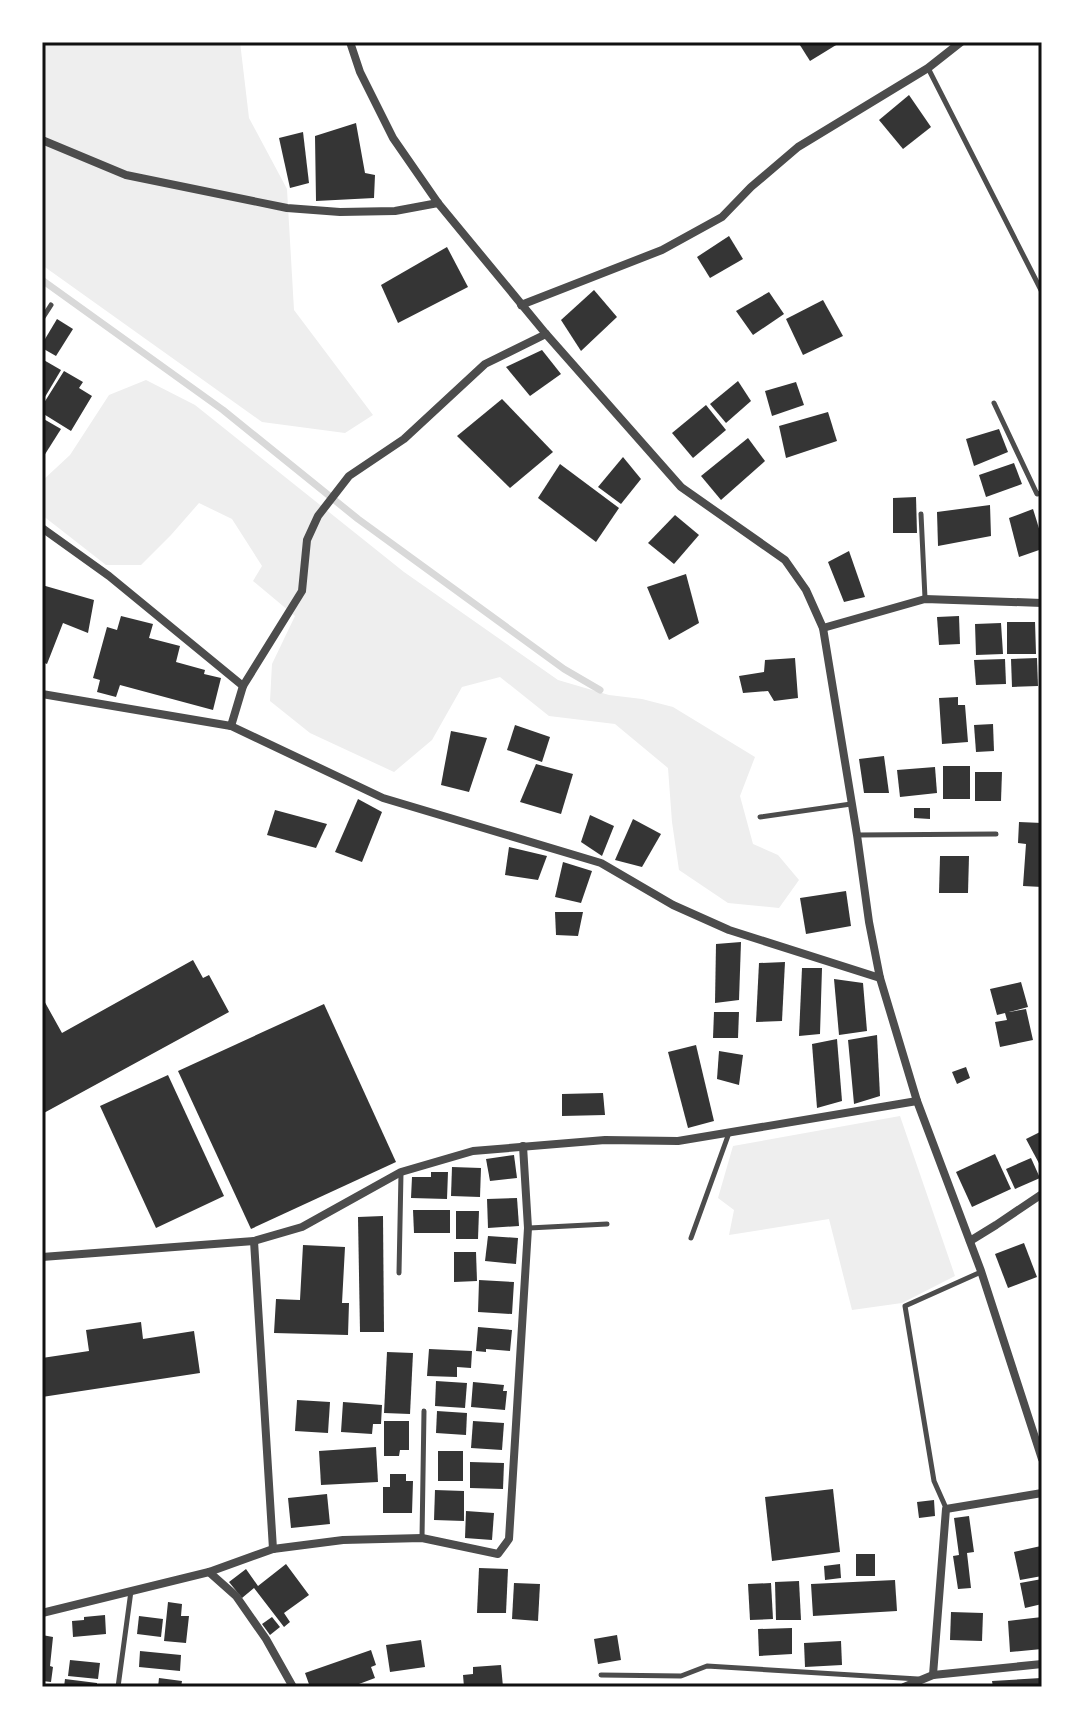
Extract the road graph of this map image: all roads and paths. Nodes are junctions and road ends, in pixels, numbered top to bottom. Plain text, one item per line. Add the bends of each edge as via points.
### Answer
1 (350, 42) edge
2 (961, 42) edge
3 (928, 68) junction
4 (42, 140) edge
5 (438, 203) junction
6 (1042, 292) edge
7 (51, 305) dead end
8 (521, 305) junction
9 (42, 319) edge
10 (546, 334) junction
11 (994, 403) dead end
12 (1042, 493) edge
13 (921, 514) dead end
14 (42, 528) edge
15 (925, 599) junction
16 (1042, 603) edge
17 (823, 628) junction
18 (243, 686) junction
19 (42, 694) edge
20 (231, 726) junction
21 (851, 804) junction
22 (760, 817) dead end
23 (996, 834) dead end
24 (857, 835) junction
25 (880, 978) junction
26 (917, 1101) junction
27 (729, 1133) junction
28 (523, 1146) junction
29 (401, 1172) junction
30 (1042, 1194) edge
31 (607, 1224) dead end
32 (528, 1228) junction
33 (691, 1238) dead end
34 (254, 1241) junction
35 (970, 1241) junction
36 (42, 1257) edge
37 (981, 1271) junction
38 (399, 1273) dead end
39 (424, 1411) dead end
40 (1042, 1459) edge
41 (1042, 1493) edge
42 (946, 1509) junction
43 (422, 1538) junction
44 (273, 1549) junction
45 (209, 1572) junction
46 (131, 1591) junction
47 (42, 1613) edge
48 (1042, 1664) edge
49 (601, 1675) dead end
50 (933, 1675) junction
51 (919, 1680) junction
52 (118, 1687) edge
53 (293, 1687) edge
54 (904, 1687) edge

1 - 5 street via 393,138
2 - 3 street
3 - 6 lane
3 - 8 street via 798,147 722,217 662,250
4 - 5 street via 126,175 287,208 395,211
5 - 8 street
7 - 9 lane
8 - 10 street
10 - 17 street via 681,487 785,560
10 - 18 street via 485,364 404,439 349,476 307,540 302,591
11 - 12 lane via 1037,494
13 - 15 lane
14 - 18 street
15 - 16 street
15 - 17 street
17 - 21 street
18 - 20 street
19 - 20 street
20 - 25 street via 383,798 601,863 729,930
21 - 22 lane
21 - 24 street
23 - 24 lane
24 - 25 street
25 - 26 street
26 - 27 street
26 - 35 street
27 - 28 street via 678,1141
27 - 33 lane
28 - 29 street via 473,1151
28 - 32 street
29 - 34 street via 302,1227
29 - 38 lane
30 - 35 street
31 - 32 lane
32 - 43 street via 509,1539 498,1554
34 - 36 street
34 - 44 street
35 - 37 street
37 - 40 street
37 - 42 lane via 905,1306 934,1481
39 - 43 lane
41 - 42 street
42 - 50 street
43 - 44 street
44 - 45 street
45 - 46 street
45 - 53 street via 236,1596
46 - 47 street
46 - 52 lane
48 - 50 street
49 - 51 lane via 681,1676 707,1666
50 - 51 street
51 - 54 street

